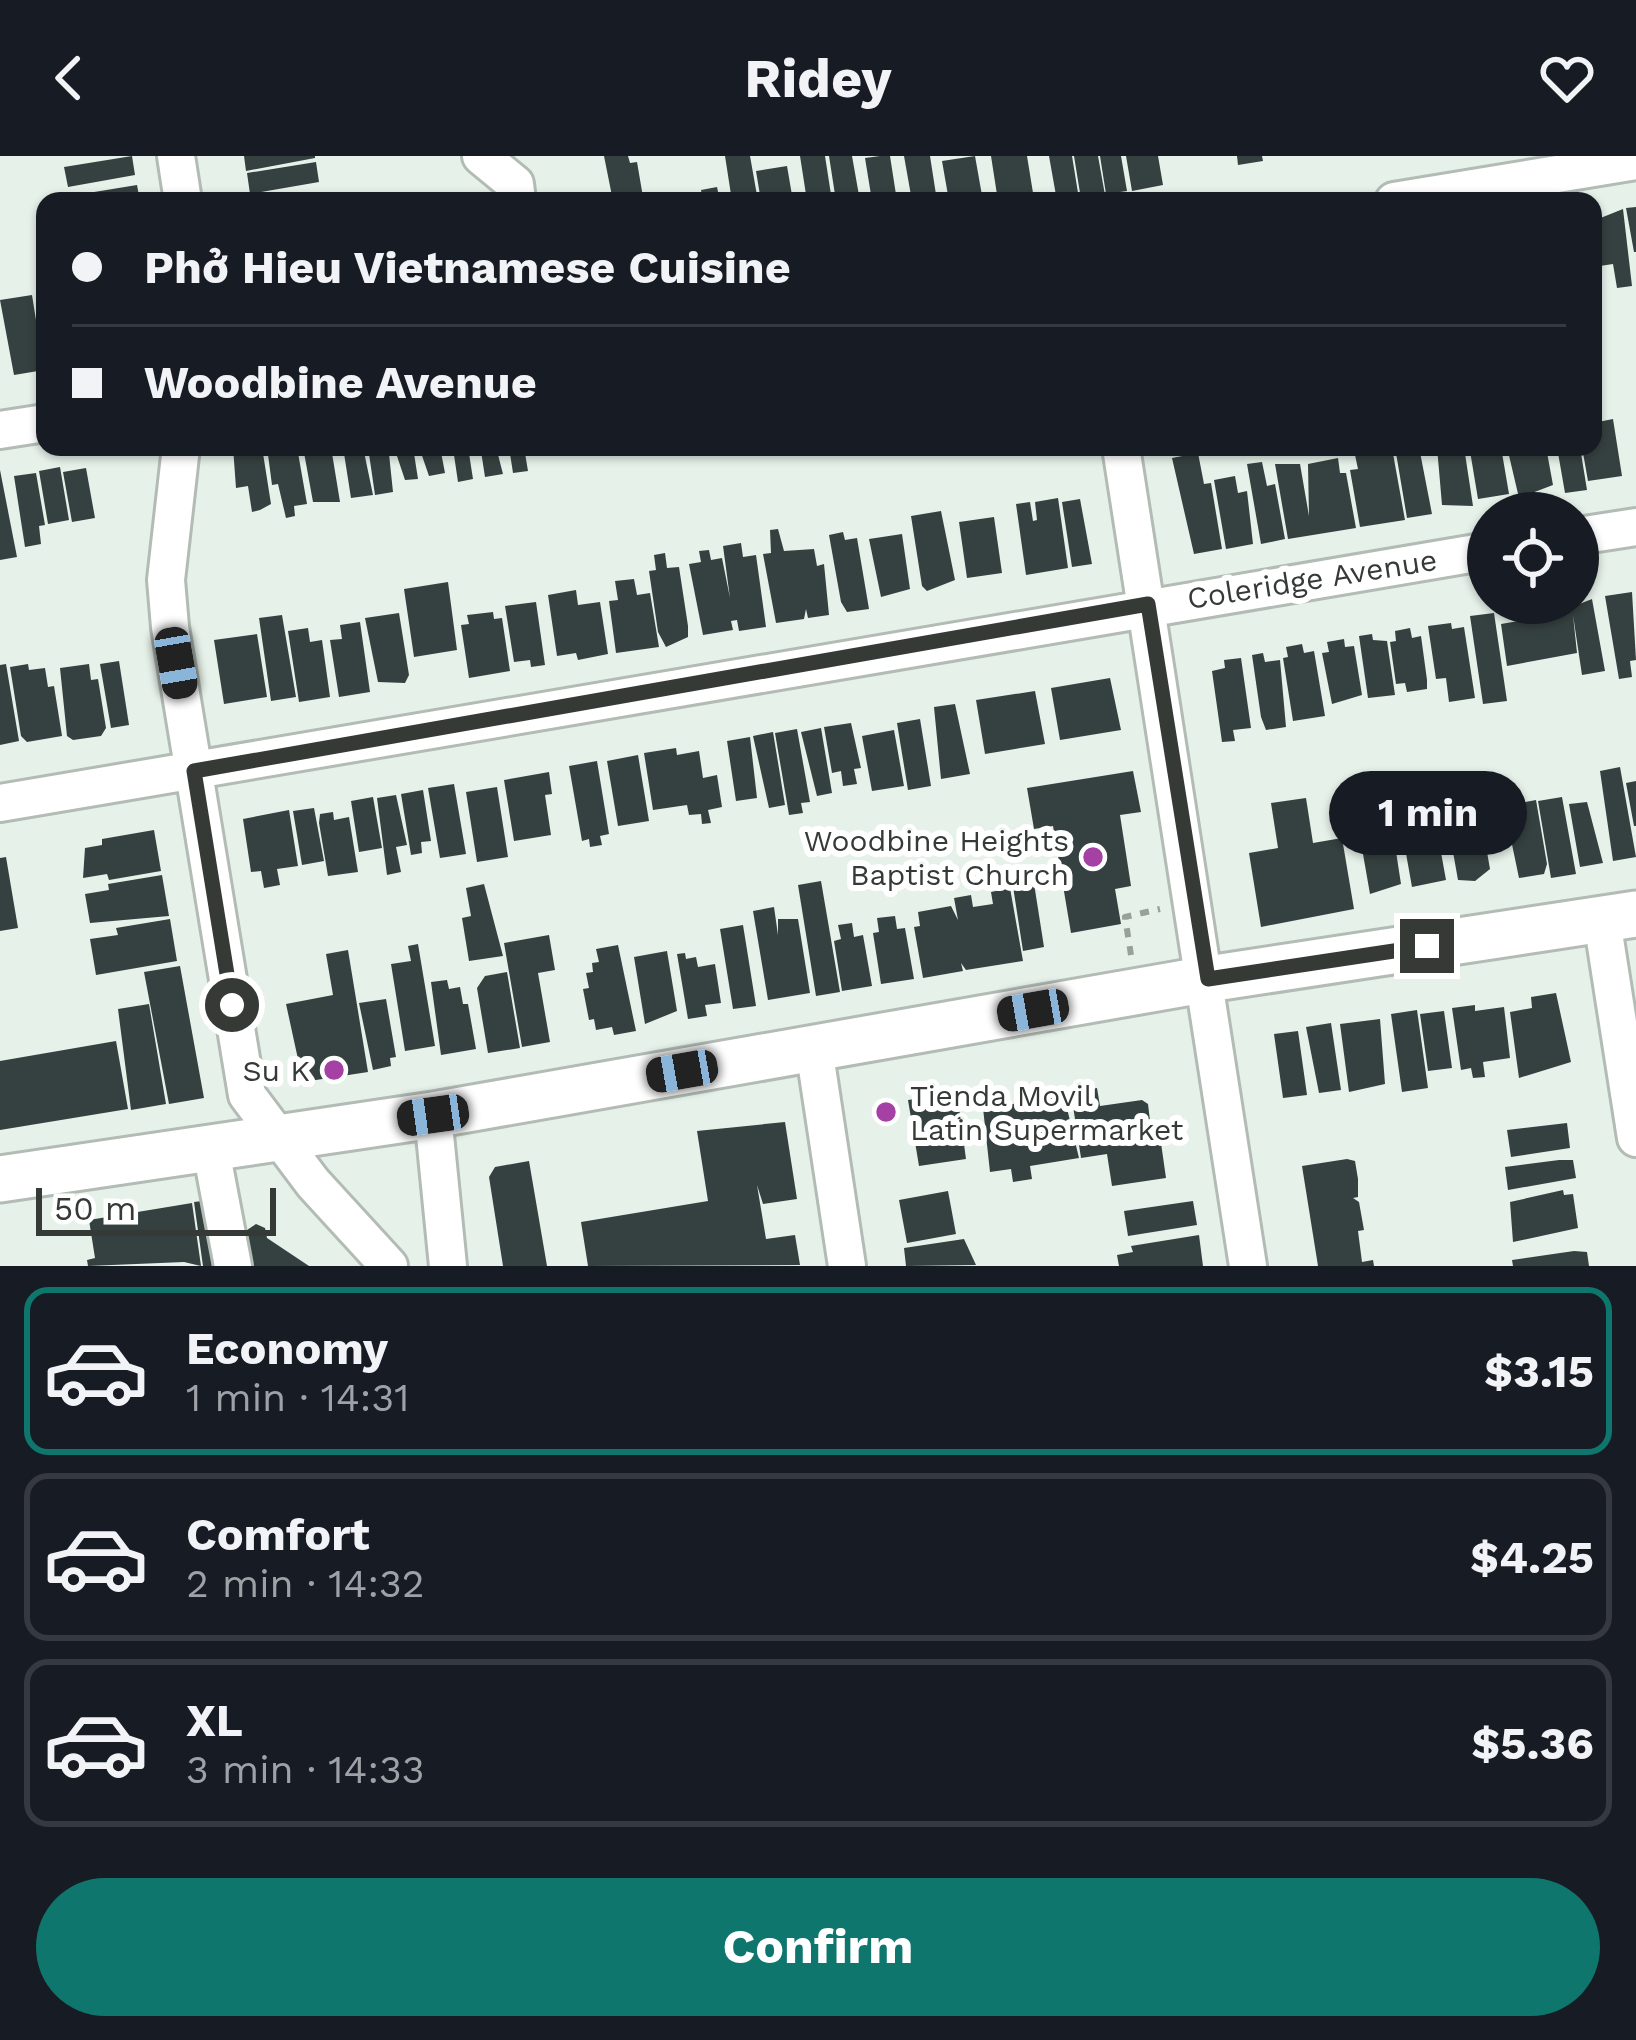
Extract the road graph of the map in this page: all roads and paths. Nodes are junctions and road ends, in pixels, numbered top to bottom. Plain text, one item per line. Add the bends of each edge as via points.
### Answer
1 (176, 156) edge
2 (481, 156) edge
3 (1636, 161) edge
4 (182, 192) edge
5 (516, 192) edge
6 (1448, 192) edge
7 (36, 424) edge
8 (0, 430) edge
9 (181, 456) edge
10 (1123, 456) edge
11 (1636, 527) edge
12 (1599, 533) edge
13 (1467, 553) edge
14 (1148, 604) junction
15 (194, 771) junction
16 (0, 803) edge
17 (1171, 904) dead end
18 (1619, 917) edge
19 (1131, 955) dead end
20 (1208, 979) junction
21 (814, 1048) junction
22 (433, 1115) junction
23 (1636, 1138) edge
24 (279, 1139) junction
25 (211, 1150) junction
26 (0, 1179) edge
27 (233, 1266) edge
28 (389, 1266) edge
29 (448, 1266) edge
30 (847, 1266) edge
31 (1248, 1266) edge

1 - 4 street
2 - 5 street
3 - 6 street
7 - 8 street
9 - 15 street via 166,580
10 - 14 street
11 - 12 street
13 - 14 street, Coleridge Avenue
14 - 15 street, Coleridge Avenue
14 - 20 street
15 - 16 street, Coleridge Avenue
15 - 24 street via 247,1095
17 - 19 path via 1125,917
18 - 20 main road
18 - 23 street
20 - 21 main road
20 - 31 street
21 - 22 main road
21 - 30 street
22 - 24 main road
22 - 29 street
24 - 25 main road
24 - 28 street
25 - 26 main road
25 - 27 street

